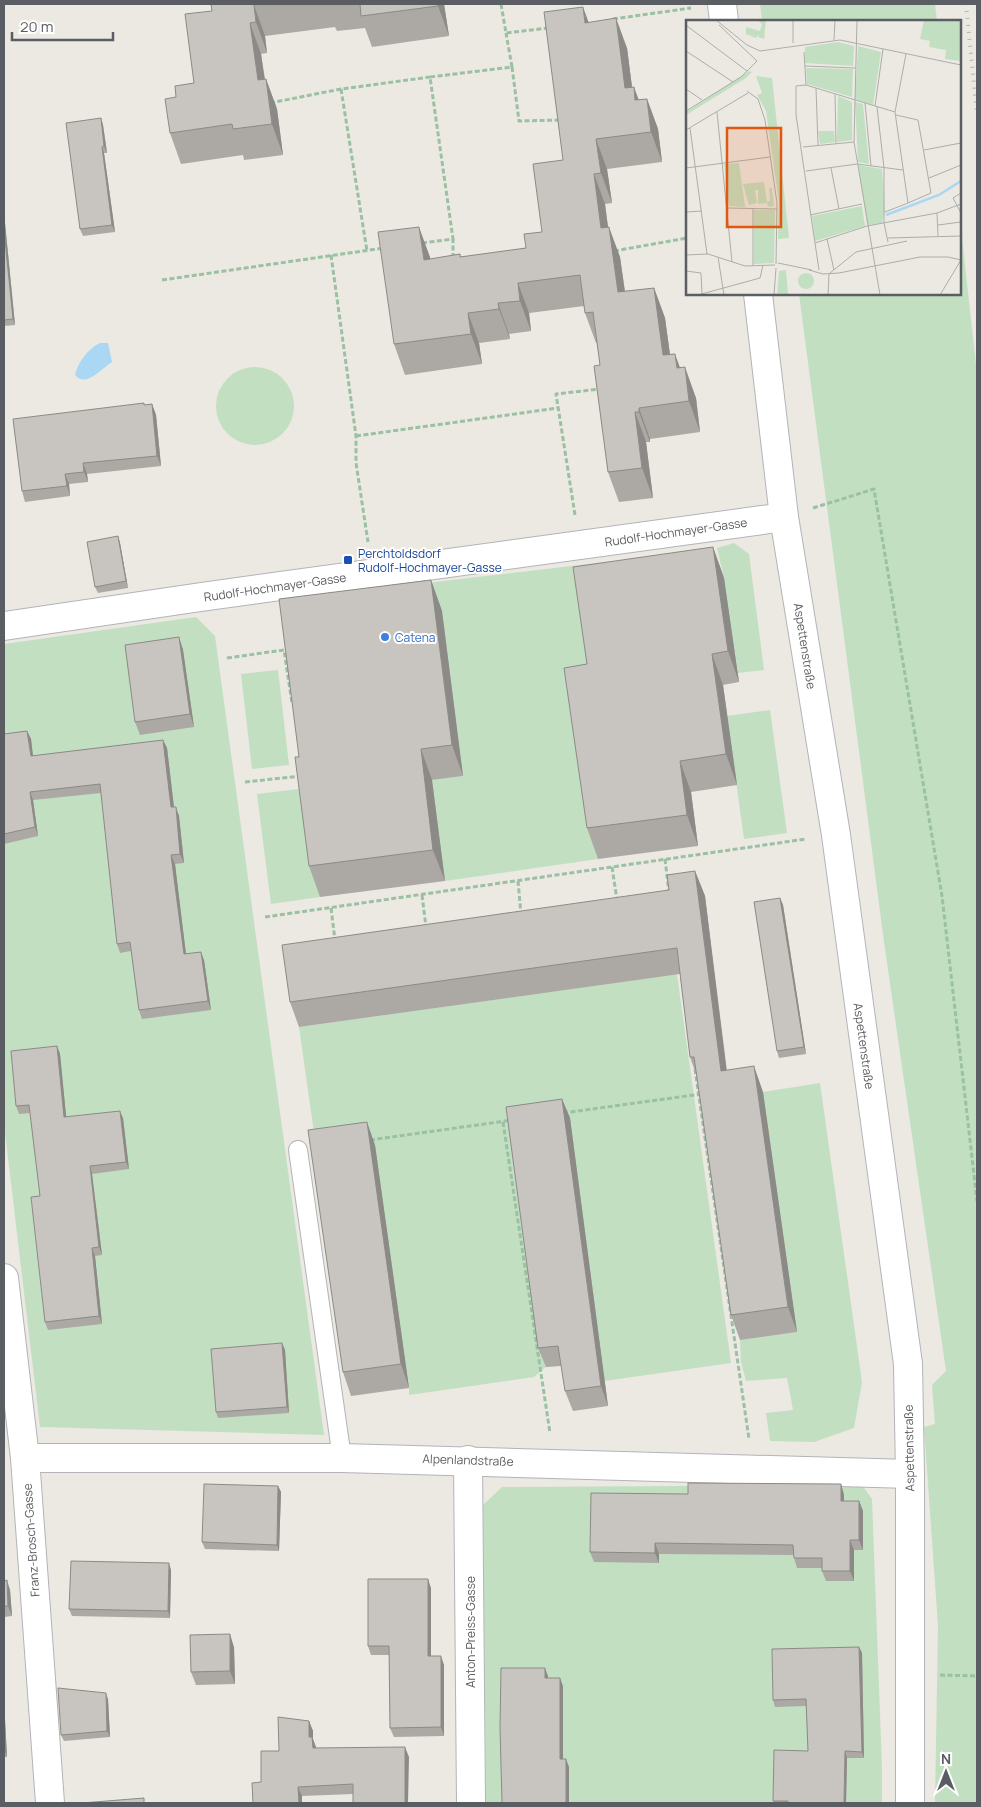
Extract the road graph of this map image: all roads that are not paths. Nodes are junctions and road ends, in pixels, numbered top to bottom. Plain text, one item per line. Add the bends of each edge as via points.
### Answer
1 (722, 4) edge
2 (724, 20) edge
3 (758, 295) edge
4 (784, 518) junction
5 (4, 626) edge
6 (298, 1150) dead end
7 (4, 1278) edge
8 (25, 1458) junction
9 (342, 1458) junction
10 (468, 1460) junction
11 (910, 1474) junction
12 (50, 1803) edge
13 (471, 1803) edge
14 (910, 1803) edge

1 - 2 street
3 - 4 street, Aspettenstraße
4 - 5 street, Rudolf-Hochmayer-Gasse
4 - 11 street, Aspettenstraße via 836,835 908,1364
6 - 9 lane
7 - 8 street, Franz-Brosch-Gasse
8 - 9 street, Alpenlandstraße
8 - 12 street, Franz-Brosch-Gasse
9 - 10 street, Alpenlandstraße
10 - 11 street, Alpenlandstraße
10 - 13 street, Anton-Preiss-Gasse
11 - 14 street, Aspettenstraße

